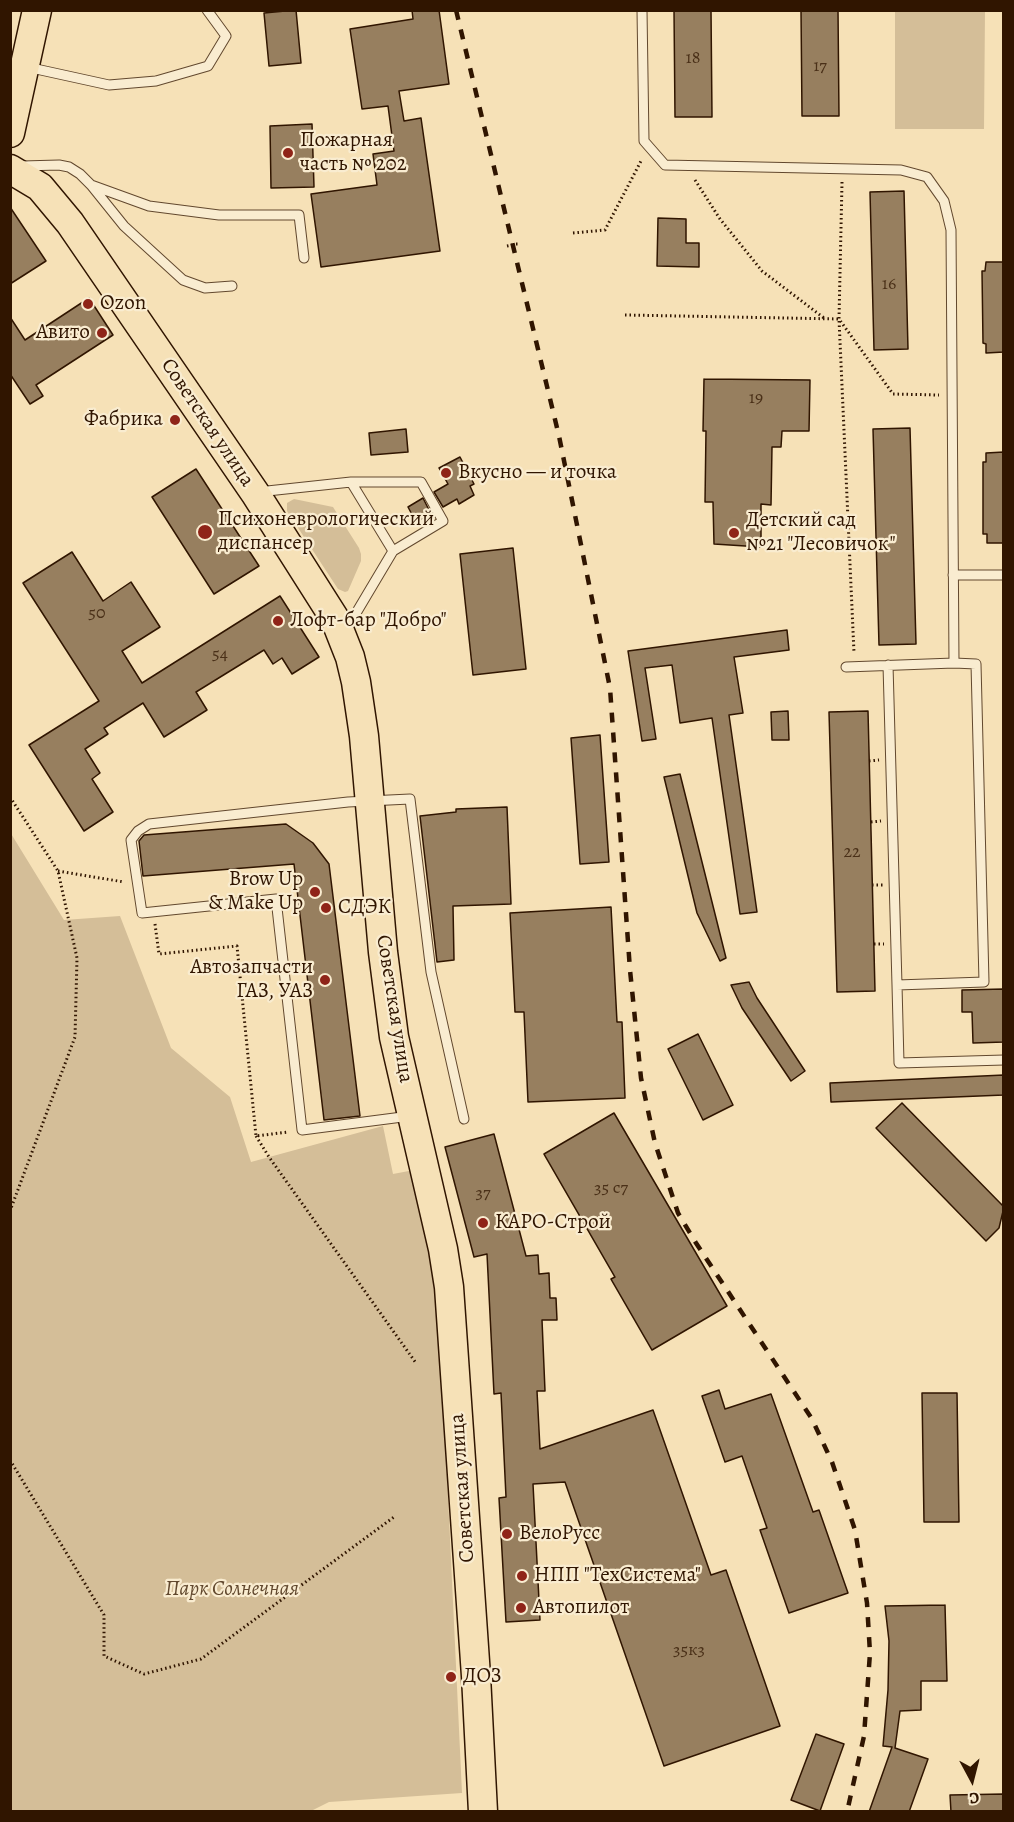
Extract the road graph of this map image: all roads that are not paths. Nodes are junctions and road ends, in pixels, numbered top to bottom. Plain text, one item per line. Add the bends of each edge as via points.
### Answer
1 (37, 10) edge
2 (207, 10) edge
3 (642, 10) edge
4 (25, 66) junction
5 (10, 133) edge
6 (10, 168) edge
7 (91, 185) junction
8 (304, 258) dead end
9 (232, 286) dead end
10 (351, 482) junction
11 (255, 493) junction
12 (393, 552) junction
13 (953, 575) junction
14 (1004, 575) edge
15 (343, 634) junction
16 (954, 663) junction
17 (888, 665) junction
18 (851, 667) road end
19 (370, 800) junction
20 (897, 985) junction
21 (1004, 1060) edge
22 (412, 1116) junction
23 (464, 1119) dead end
24 (483, 1812) edge

1 - 4 main road
2 - 4 lane via 226,36 208,66 156,81 110,85
3 - 13 lane via 644,141 665,165 901,170 927,177 944,201 951,230
4 - 5 main road
6 - 7 lane via 69,167
6 - 11 main road, Советская улица via 40,187 70,223
7 - 8 lane via 149,206 219,215 299,215
7 - 9 lane via 124,226 183,280 205,288
10 - 11 lane
10 - 12 lane
10 - 12 lane via 421,482 443,521
11 - 15 main road, Советская улица
12 - 15 lane
13 - 14 lane
13 - 16 lane
15 - 19 main road, Советская улица via 356,682
16 - 17 lane
16 - 20 lane via 976,664 984,982
17 - 18 lane
17 - 20 lane
19 - 22 main road, Советская улица via 391,1016
19 - 22 lane via 149,824 131,840 142,913 276,899 302,1130
19 - 23 lane via 410,799 431,972
20 - 21 lane via 899,1063
22 - 24 main road, Советская улица via 449,1287

